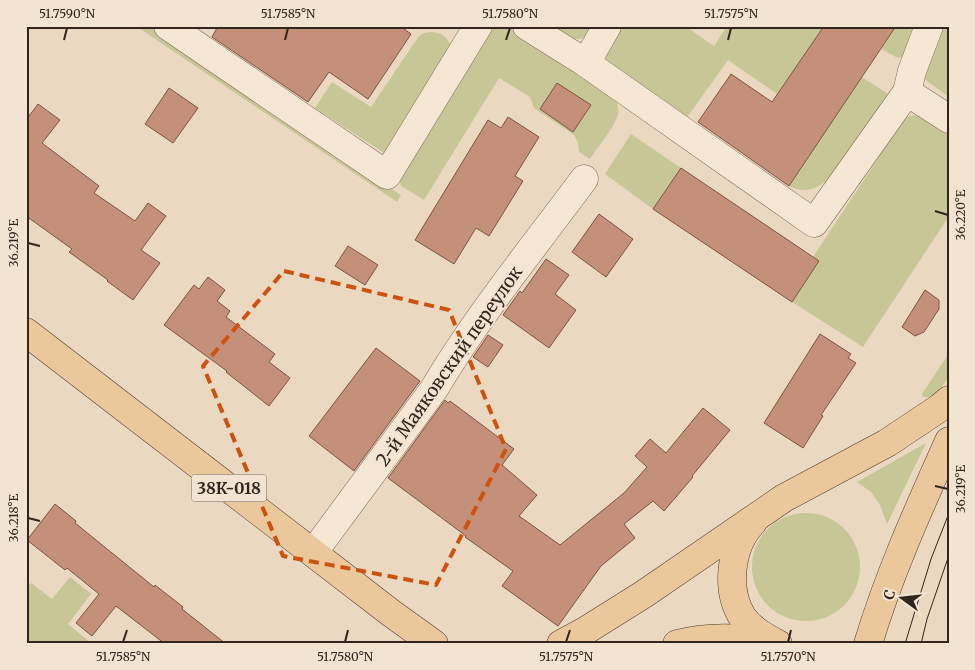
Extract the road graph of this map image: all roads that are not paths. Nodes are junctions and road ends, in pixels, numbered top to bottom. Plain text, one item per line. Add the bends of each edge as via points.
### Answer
1 (168, 26) edge
2 (478, 26) edge
3 (527, 26) edge
4 (607, 26) edge
5 (928, 26) edge
6 (586, 62) junction
7 (907, 92) junction
8 (949, 119) edge
9 (584, 179) dead end
10 (26, 332) edge
11 (949, 400) edge
12 (949, 441) edge
13 (761, 514) junction
14 (314, 553) junction
15 (434, 644) edge
16 (561, 644) edge
17 (677, 644) edge
18 (777, 644) edge
19 (868, 644) edge

1 - 2 street via 387,175
3 - 6 street
4 - 6 street
5 - 7 street
6 - 7 street via 814,223
7 - 8 street
9 - 14 street, 2-й Маяковский переулок
10 - 14 main road, 38К-018
11 - 13 main road via 887,442
12 - 19 main road via 893,570
13 - 16 main road via 644,594
13 - 18 main road via 740,541 732,577 743,618 762,636
14 - 15 main road, 38К-018
17 - 18 main road via 718,637

